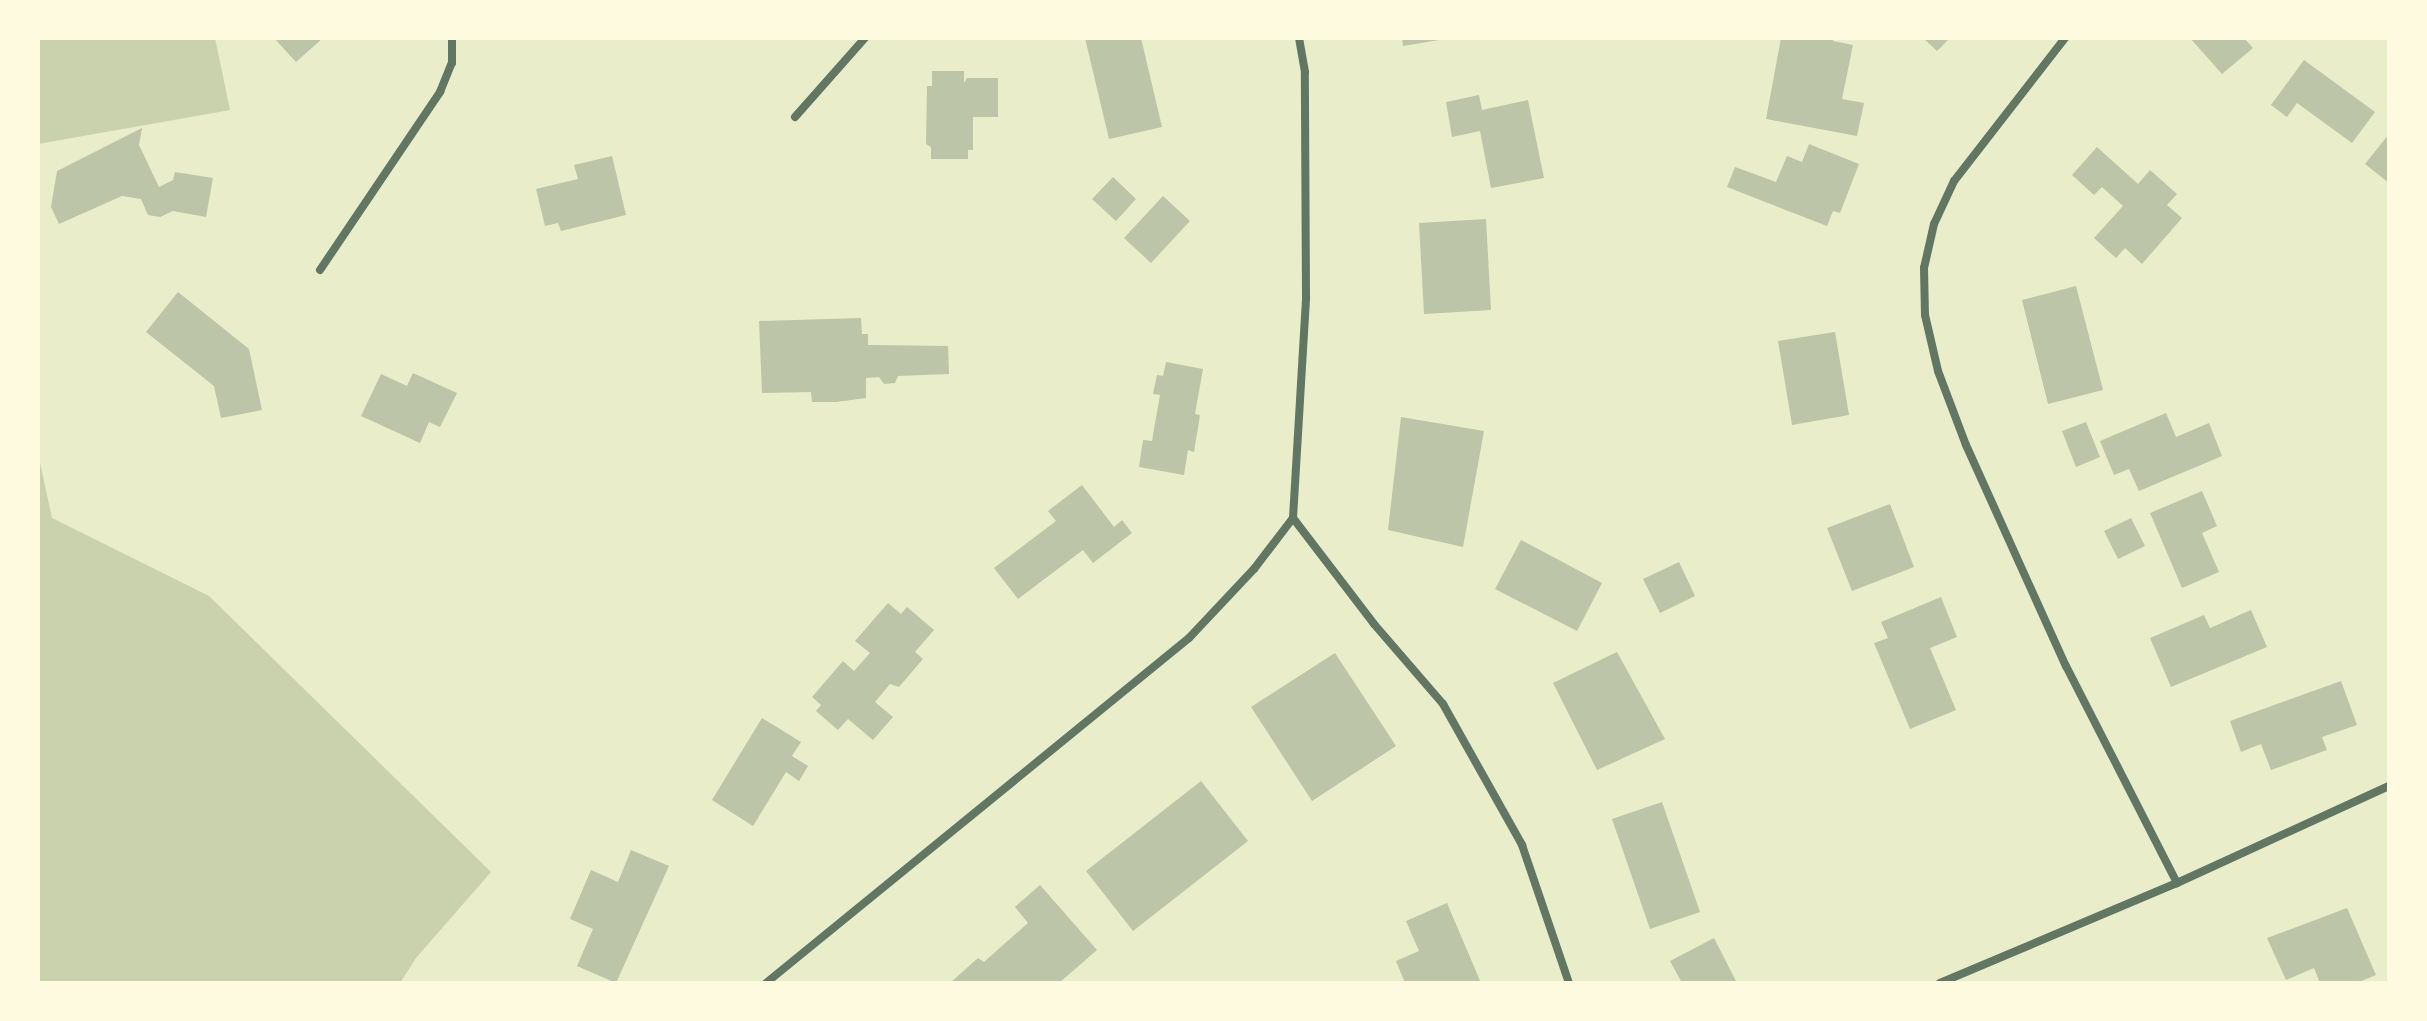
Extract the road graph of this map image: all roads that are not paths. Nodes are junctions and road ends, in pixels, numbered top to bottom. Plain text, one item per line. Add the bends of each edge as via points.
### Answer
1 (452, 38) edge
2 (865, 38) edge
3 (1299, 38) edge
4 (2065, 38) edge
5 (795, 117) dead end
6 (320, 270) dead end
7 (1293, 518) junction
8 (2389, 786) edge
9 (2177, 883) junction
10 (766, 983) edge
11 (1569, 983) edge
12 (1940, 983) edge

1 - 6 street via 452,63 440,92
2 - 5 street
3 - 7 street via 1305,72 1306,297
4 - 9 street via 1954,181 1934,224 1924,268 1925,315 1938,371 1966,445 2066,666
7 - 10 street via 1189,638
7 - 11 street via 1443,704 1522,845
8 - 9 street
9 - 12 street

